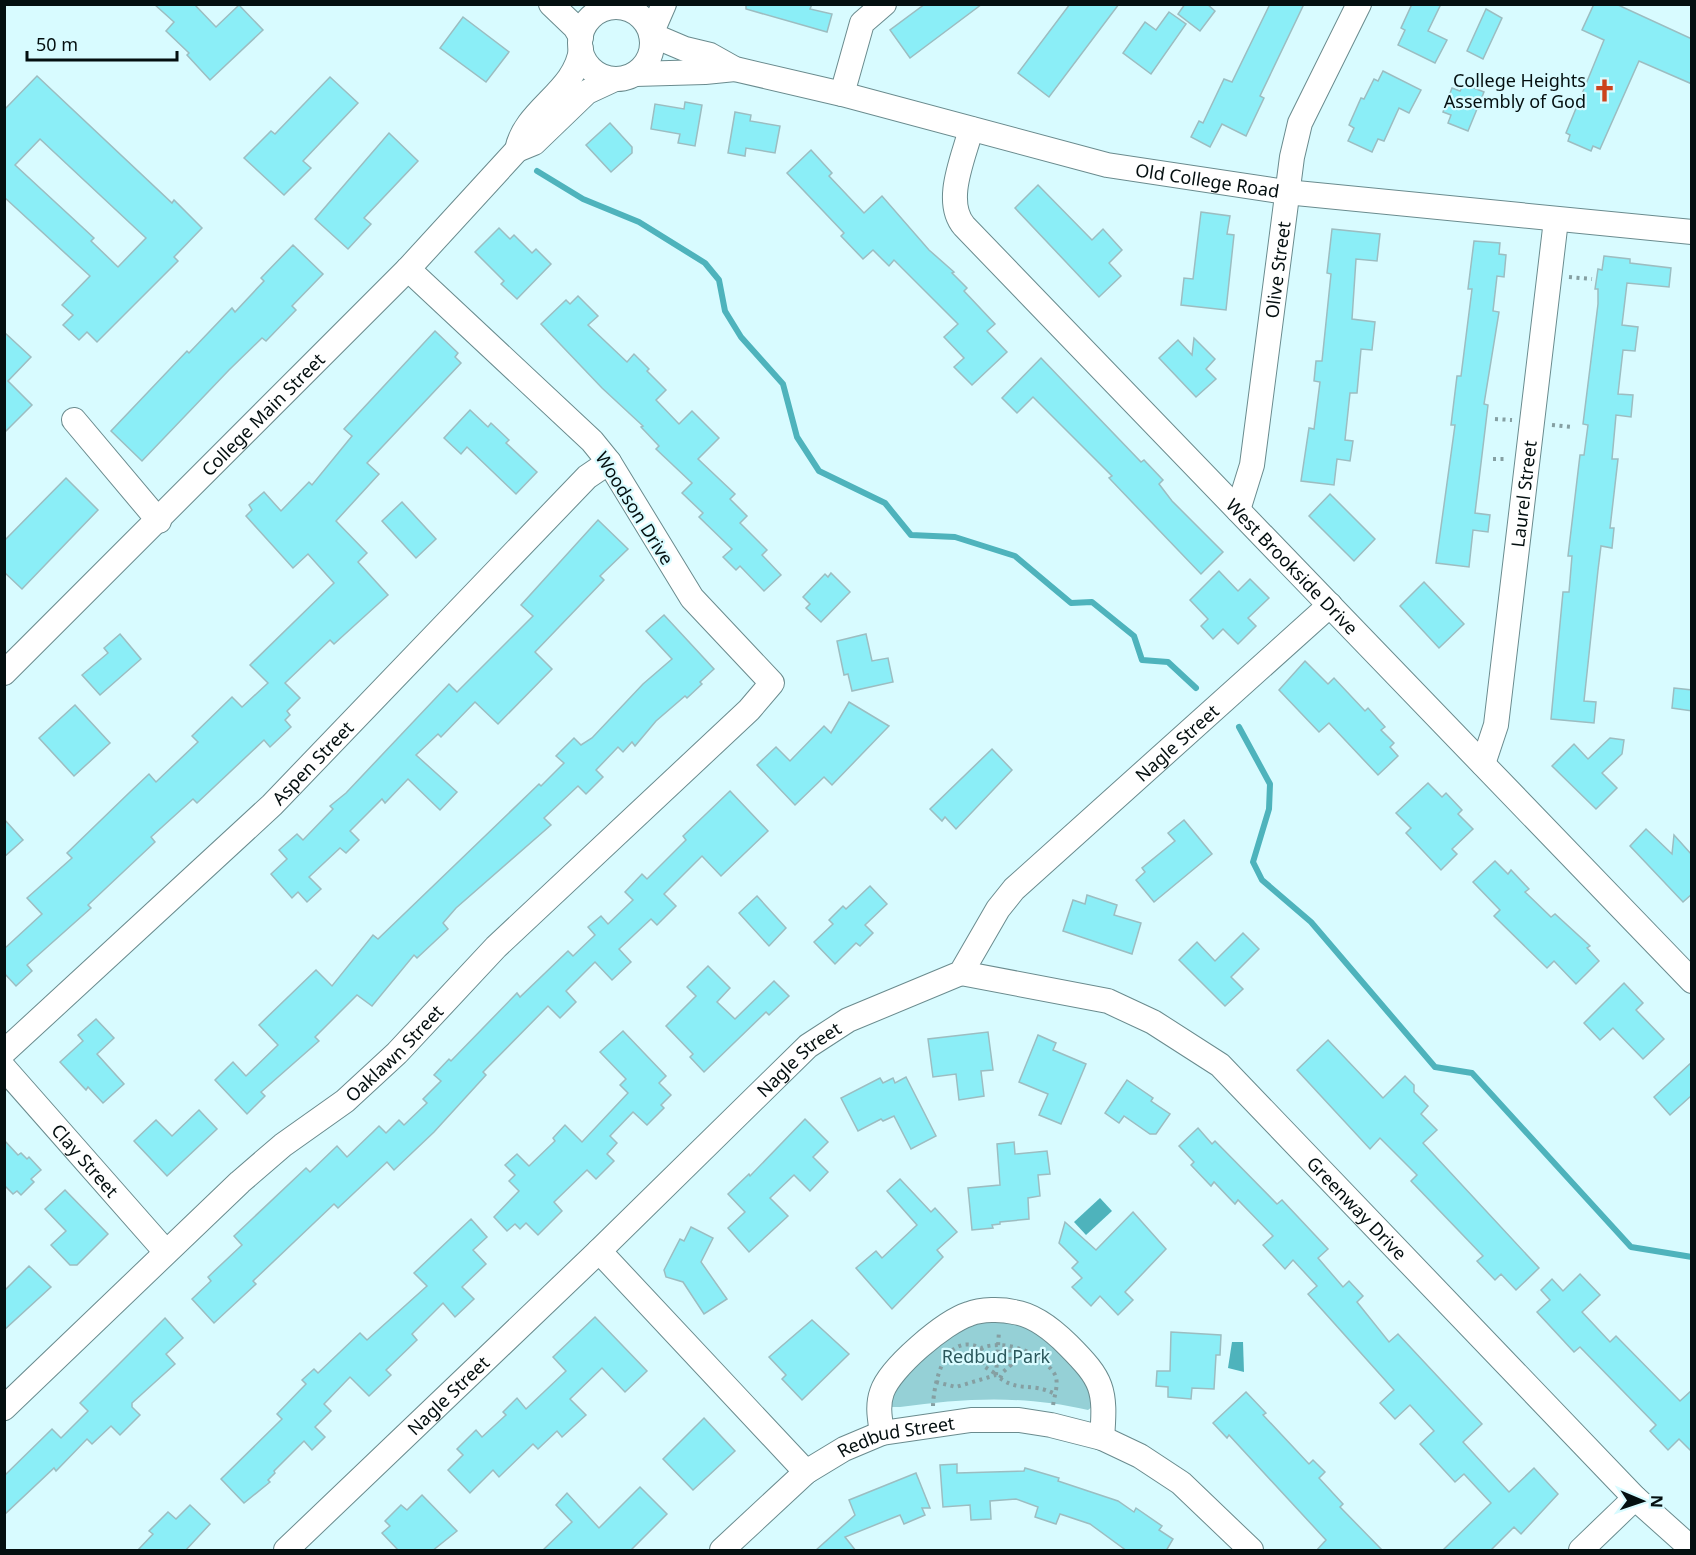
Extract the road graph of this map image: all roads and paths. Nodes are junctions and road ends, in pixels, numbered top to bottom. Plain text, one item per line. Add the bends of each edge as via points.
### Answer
1 (552, 4) edge
2 (664, 4) edge
3 (884, 4) edge
4 (1359, 4) edge
5 (628, 7) edge
6 (652, 34) junction
7 (581, 43) junction
8 (735, 69) junction
9 (625, 76) junction
10 (842, 94) junction
11 (971, 129) junction
12 (517, 150) junction
13 (1286, 192) junction
14 (1556, 220) junction
15 (1692, 232) edge
16 (408, 269) junction
17 (74, 420) dead end
18 (609, 462) junction
19 (1239, 510) junction
20 (159, 521) junction
21 (1330, 605) junction
22 (4, 673) edge
23 (772, 683) joint
24 (1483, 764) junction
25 (961, 973) junction
26 (1692, 981) edge
27 (4, 1052) edge
28 (4, 1068) edge
29 (599, 1251) junction
30 (166, 1252) junction
31 (1000, 1311) junction
32 (999, 1345) junction
33 (1008, 1346) junction
34 (981, 1348) junction
35 (998, 1377) junction
36 (936, 1382) junction
37 (1056, 1394) junction
38 (4, 1408) edge
39 (933, 1425) junction
40 (1052, 1425) junction
41 (882, 1433) junction
42 (1102, 1438) junction
43 (806, 1472) junction
44 (1635, 1498) junction
45 (1692, 1550) edge
46 (286, 1551) edge
47 (722, 1551) edge
48 (1251, 1551) edge
49 (1581, 1551) edge

1 - 7 street via 574,27
2 - 6 street
3 - 10 street via 862,23
4 - 13 street, Olive Street via 1300,123
5 - 6 street via 642,17
5 - 7 street via 600,10 584,26
6 - 8 street, Old College Road via 685,49 711,55
6 - 9 street via 650,57
7 - 9 street via 585,61 593,70
7 - 12 street, College Main Street via 575,73 520,133
8 - 9 street, Old College Road
8 - 10 street, Old College Road
9 - 12 street, College Main Street via 586,92 534,143
10 - 11 street, Old College Road
11 - 13 street, Old College Road via 1107,165
11 - 19 street, West Brookside Drive via 955,192 959,220
12 - 16 street, College Main Street
13 - 14 street, Old College Road
13 - 19 street, Olive Street via 1252,465
14 - 15 street, Old College Road
14 - 24 street, Laurel Street via 1497,725
16 - 18 street, Woodson Drive via 592,441
16 - 20 street, College Main Street
17 - 20 street
18 - 23 street, Woodson Drive via 692,598
18 - 27 street, Aspen Street via 587,477 272,805
19 - 21 street, West Brookside Drive
20 - 22 street, College Main Street
21 - 24 street, West Brookside Drive
21 - 25 street, Nagle Street via 1014,889
23 - 30 street, Oaklawn Street via 749,710 496,948 363,1085 240,1182
24 - 26 street, West Brookside Drive
25 - 29 street, Nagle Street via 848,1020 808,1046
25 - 44 street, Greenway Drive via 1108,1001 1153,1022 1220,1065
28 - 30 street, Clay Street
29 - 43 street
29 - 46 street, Nagle Street
30 - 38 street, Oaklawn Street
31 - 32 path
31 - 41 street via 969,1313 942,1327 909,1356 882,1390
31 - 42 street via 1041,1322 1089,1365 1100,1382 1105,1402
32 - 33 path
32 - 34 path
32 - 35 path
33 - 35 path via 1011,1365
33 - 37 path via 1035,1356 1055,1374
34 - 35 path via 982,1365
34 - 36 path via 964,1345 946,1354
35 - 36 path via 956,1388
35 - 37 path via 1009,1386 1040,1386
36 - 39 path
37 - 40 path
39 - 40 street, Redbud Street via 1019,1420
39 - 41 street, Redbud Street
40 - 42 street, Redbud Street
41 - 43 street, Redbud Street via 844,1449
42 - 48 street, Redbud Street via 1140,1456 1181,1483
43 - 47 street, Redbud Street
44 - 45 street, Greenway Drive
44 - 49 street

